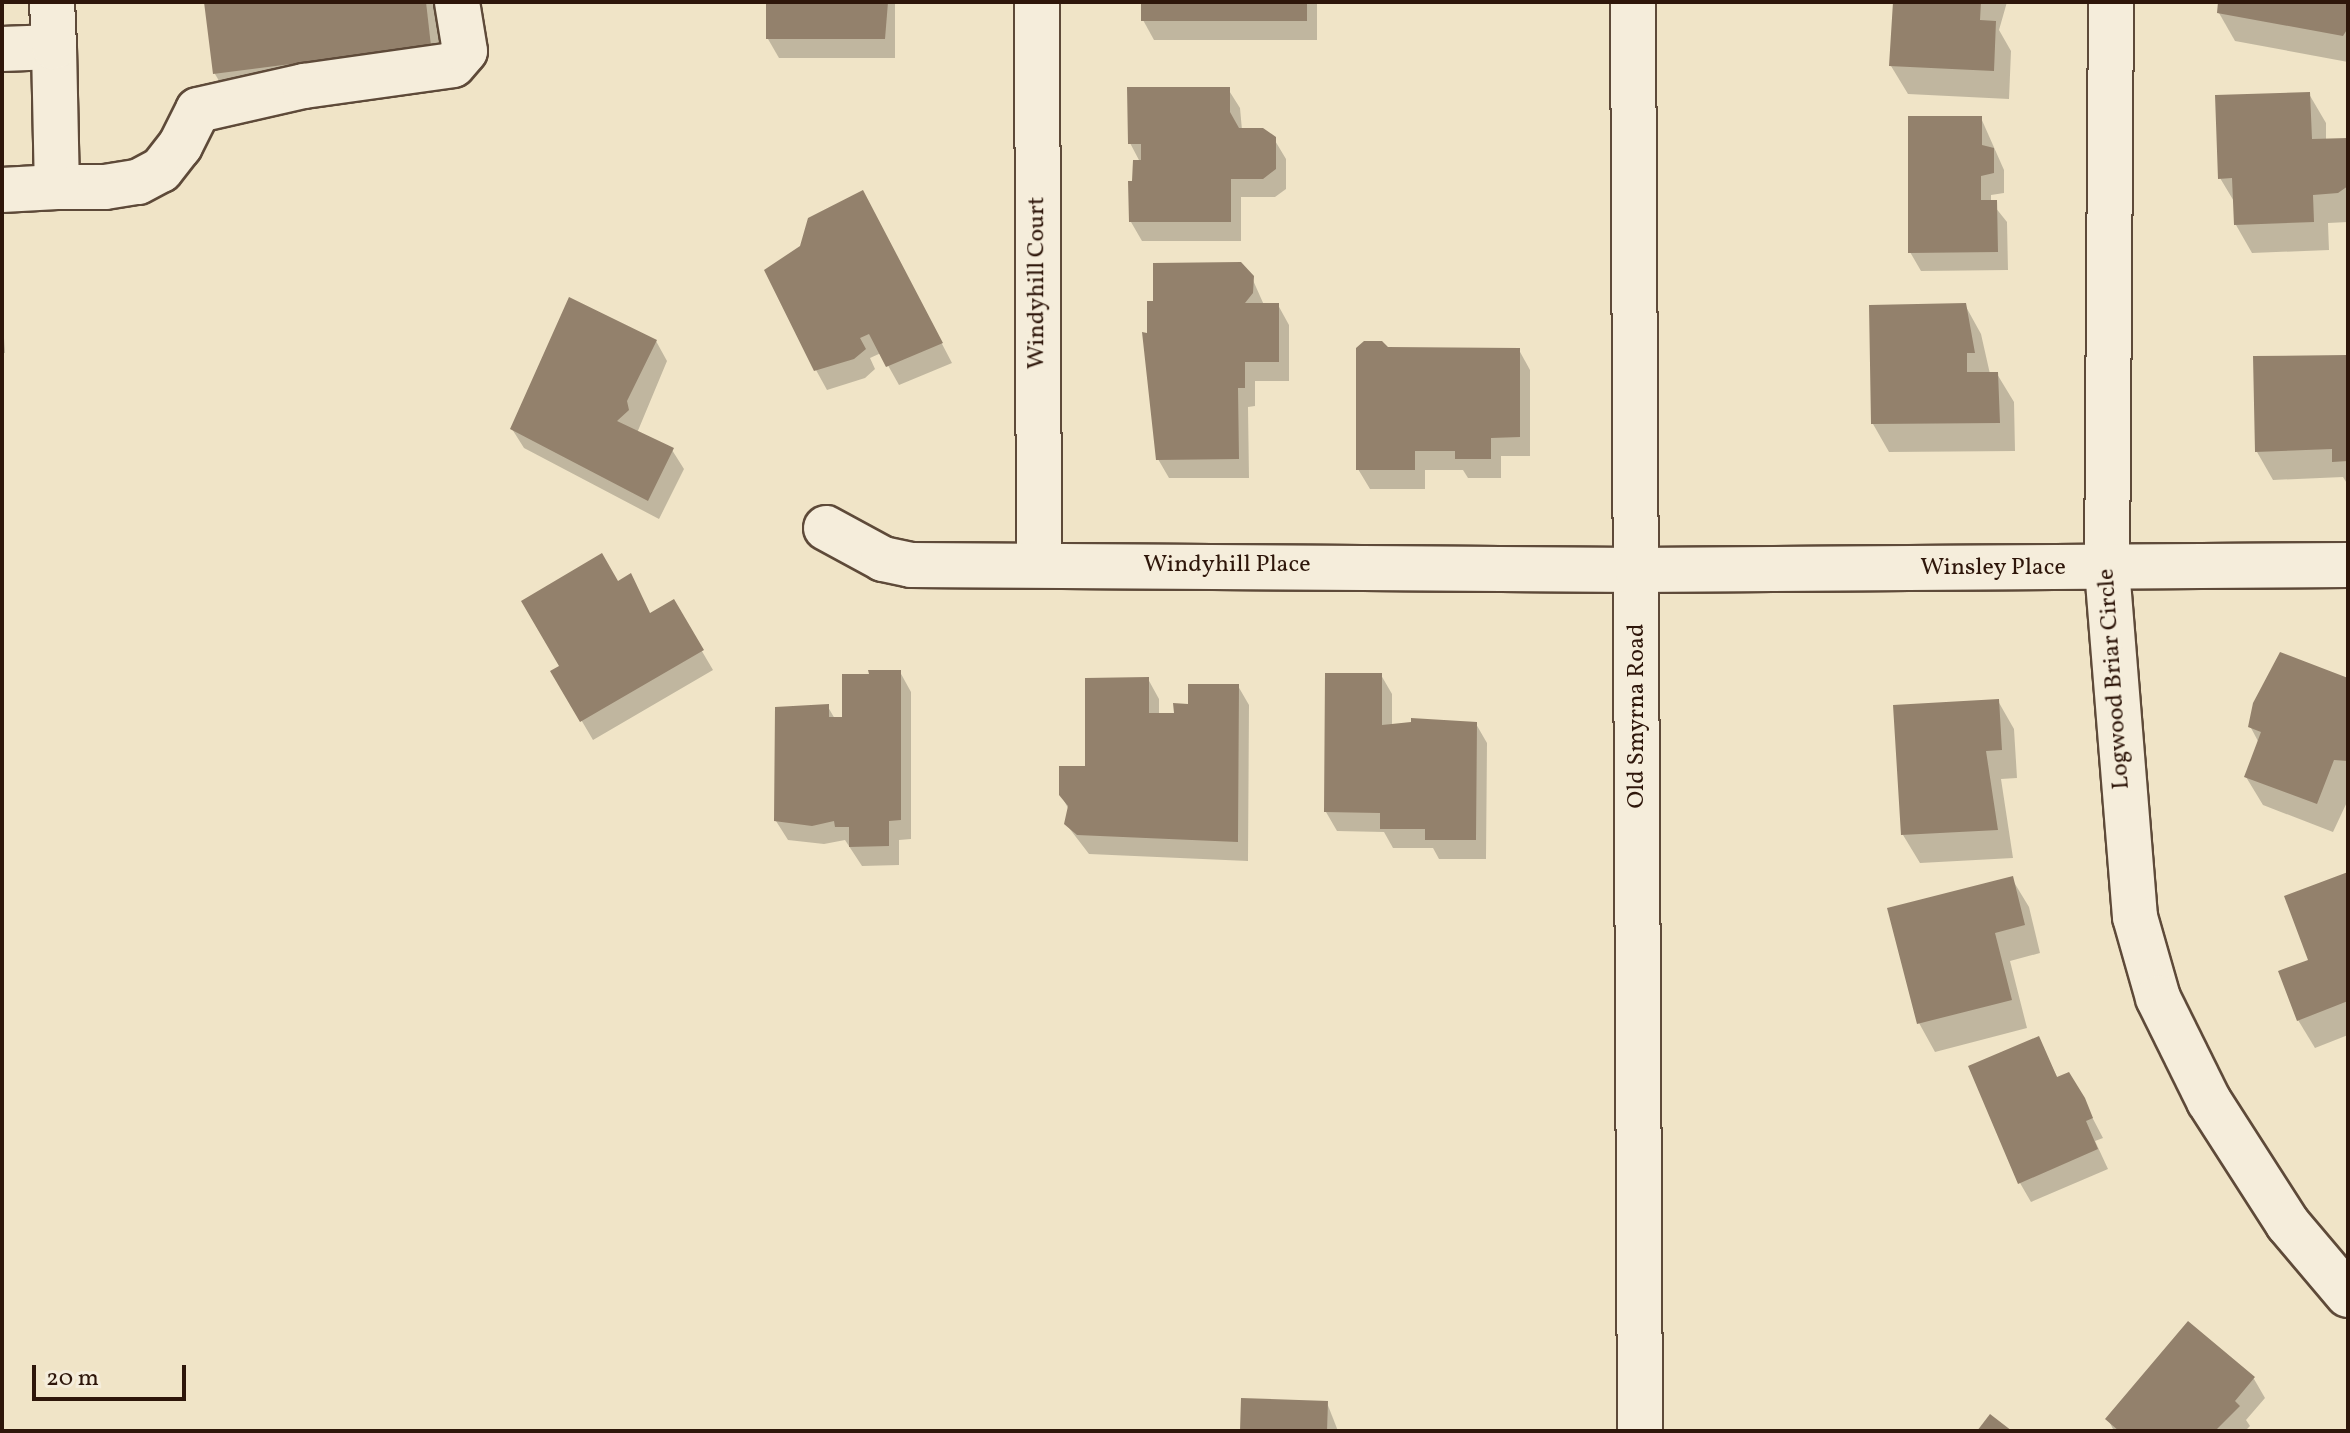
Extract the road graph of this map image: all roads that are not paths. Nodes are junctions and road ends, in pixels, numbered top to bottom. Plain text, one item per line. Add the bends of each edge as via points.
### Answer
1 (52, 2) edge
2 (457, 2) edge
3 (1037, 2) edge
4 (1633, 2) edge
5 (2111, 2) edge
6 (54, 47) junction
7 (2, 49) edge
8 (57, 187) junction
9 (2, 190) edge
10 (826, 528) dead end
11 (1039, 564) junction
12 (2348, 565) edge
13 (2107, 569) junction
14 (1637, 570) junction
15 (2348, 1295) edge
16 (1640, 1431) edge

1 - 6 street
2 - 8 street via 465,51 453,65 304,86 198,110 161,170 138,182
3 - 11 street, Windyhill Court
4 - 14 street, Old Smyrna Road
5 - 13 street, Logwood Briar Circle
6 - 7 street
6 - 8 street
8 - 9 street
10 - 11 street, Windyhill Place via 883,559 911,565
11 - 14 street, Windyhill Place
12 - 13 street, Winsley Place
13 - 14 street, Winsley Place
13 - 15 street, Logwood Briar Circle via 2129,866 2144,957 2180,1045 2232,1139 2288,1224
14 - 16 street, Old Smyrna Road

